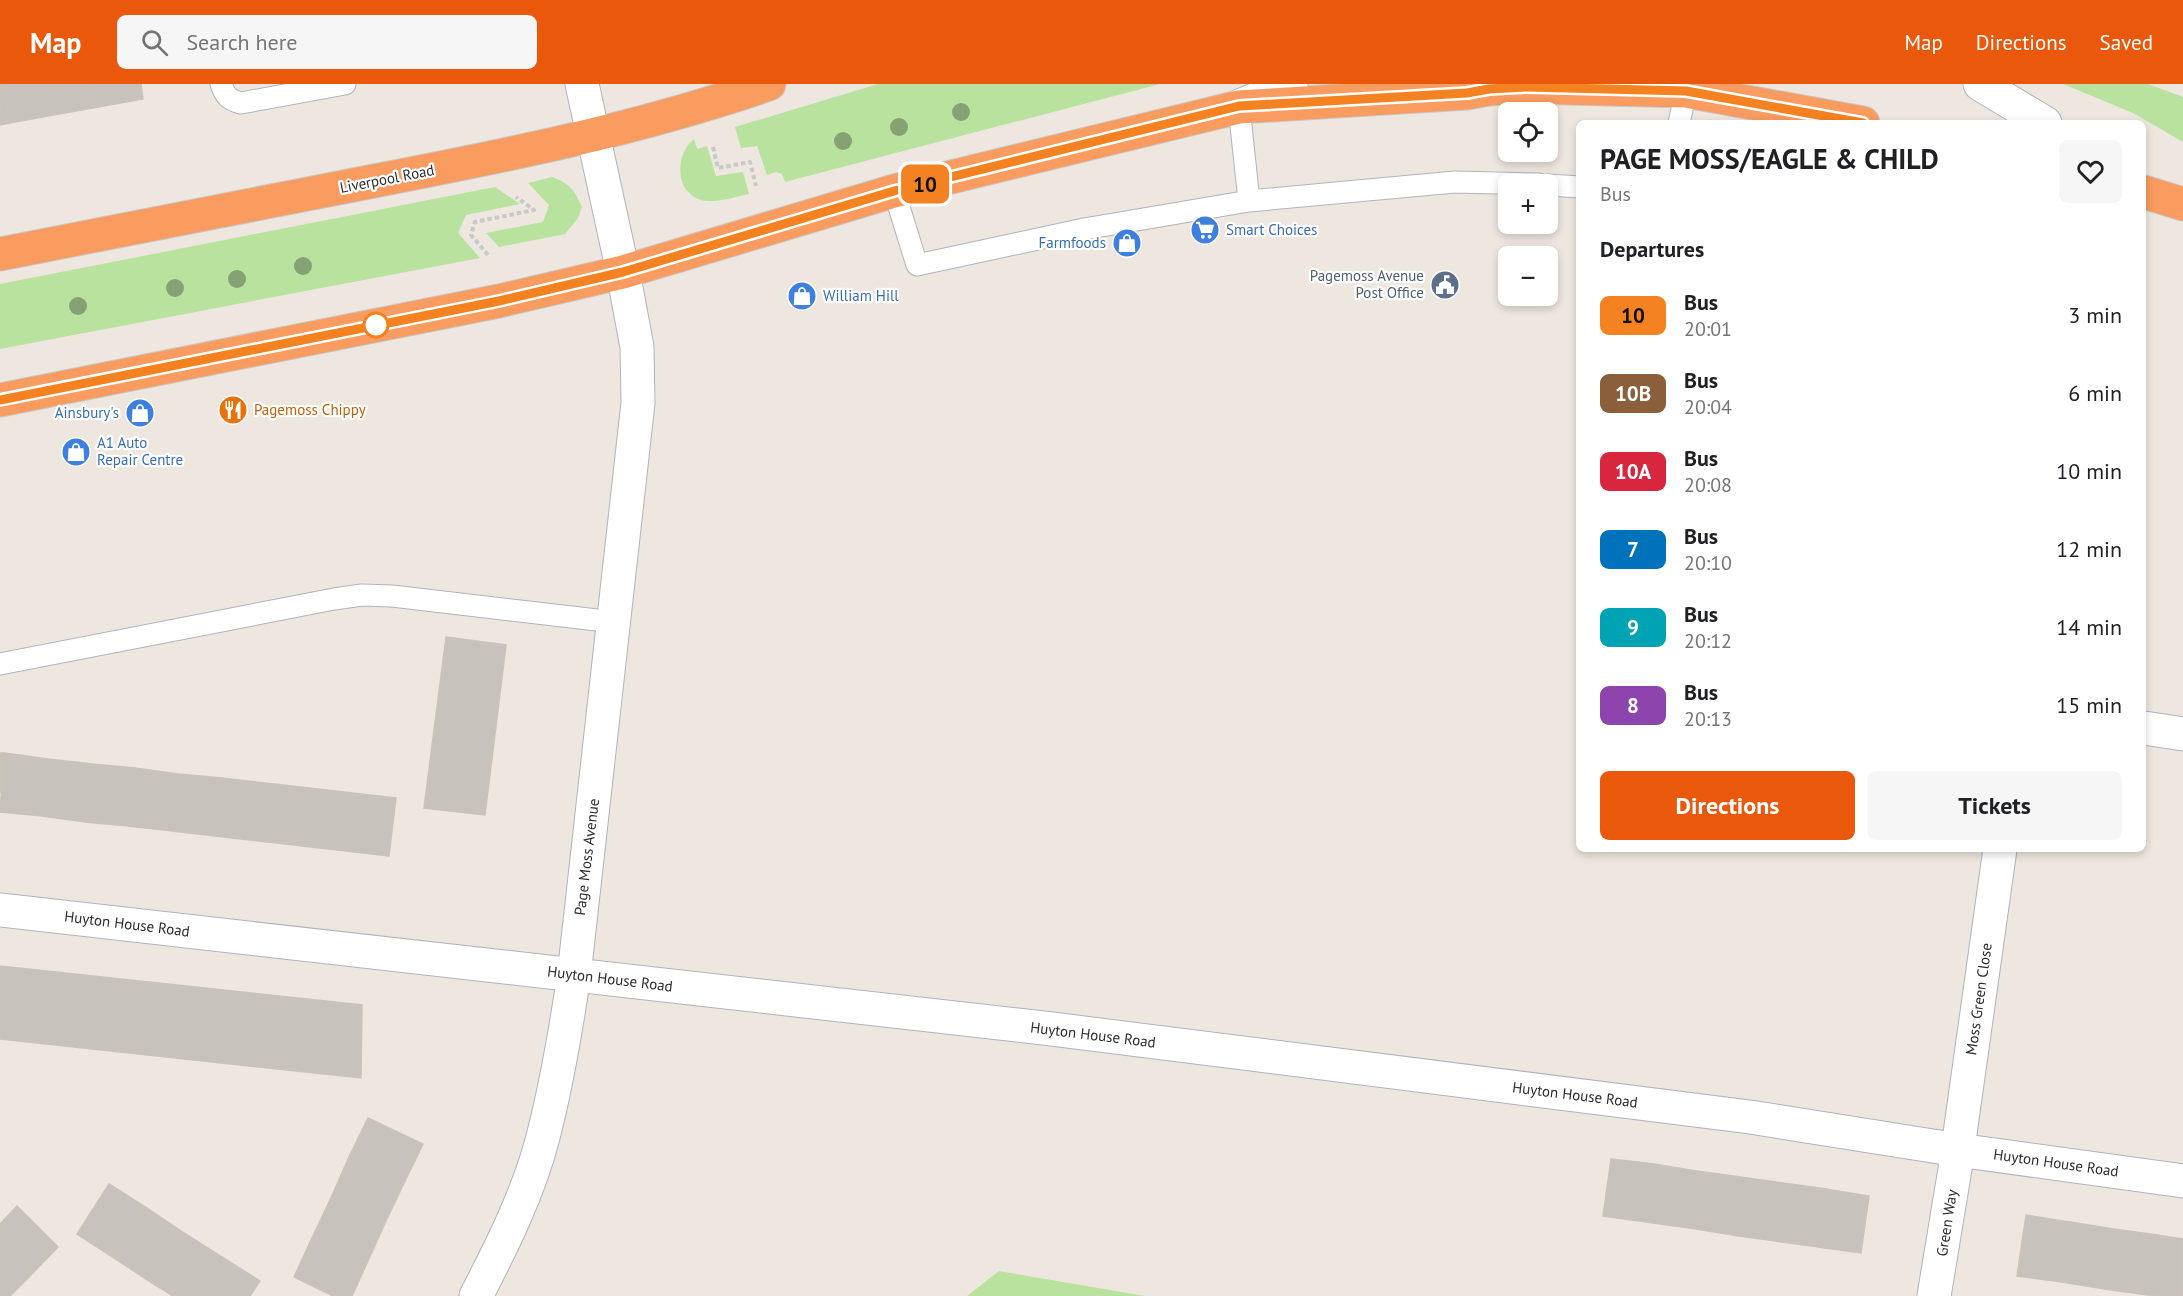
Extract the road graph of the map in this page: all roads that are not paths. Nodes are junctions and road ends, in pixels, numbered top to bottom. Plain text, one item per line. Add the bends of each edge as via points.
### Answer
1 (221, 84) edge
2 (345, 84) edge
3 (582, 84) edge
4 (769, 84) edge
5 (1291, 84) edge
6 (1980, 84) edge
7 (1686, 91) junction
8 (1239, 106) junction
9 (1679, 120) edge
10 (1846, 120) edge
11 (2040, 120) edge
12 (592, 136) junction
13 (1498, 183) edge
14 (2146, 184) edge
15 (1558, 186) edge
16 (1576, 187) edge
17 (894, 191) junction
18 (2166, 199) edge
19 (1249, 201) junction
20 (0, 255) edge
21 (623, 272) junction
22 (0, 400) edge
23 (614, 622) junction
24 (0, 664) edge
25 (2146, 728) edge
26 (2183, 734) edge
27 (2000, 852) edge
28 (0, 910) edge
29 (574, 975) junction
30 (1958, 1150) junction
31 (2183, 1180) edge
32 (476, 1296) edge
33 (1934, 1296) edge

1 - 2 lane via 225,95 241,103
3 - 12 street, Page Moss Avenue
4 - 12 highway, Liverpool Road via 704,107
5 - 8 street
6 - 11 street
7 - 8 highway via 1526,87
7 - 9 lane
7 - 10 highway
8 - 17 highway
8 - 19 lane
12 - 20 highway, Liverpool Road
12 - 21 street, Page Moss Avenue
13 - 19 lane via 1455,182
14 - 18 street
15 - 16 lane
17 - 19 lane via 917,265 1084,229
17 - 21 highway
21 - 22 highway via 499,301
21 - 23 street, Page Moss Avenue via 637,347 638,403
23 - 24 lane via 362,595
23 - 29 street, Page Moss Avenue
25 - 26 street
27 - 30 street, Moss Green Close
28 - 29 street, Huyton House Road
29 - 30 street, Huyton House Road via 1052,1029 1750,1117
29 - 32 street, Page Moss Avenue via 565,1039 543,1138 517,1209
30 - 31 street, Huyton House Road
30 - 33 street, Green Way

